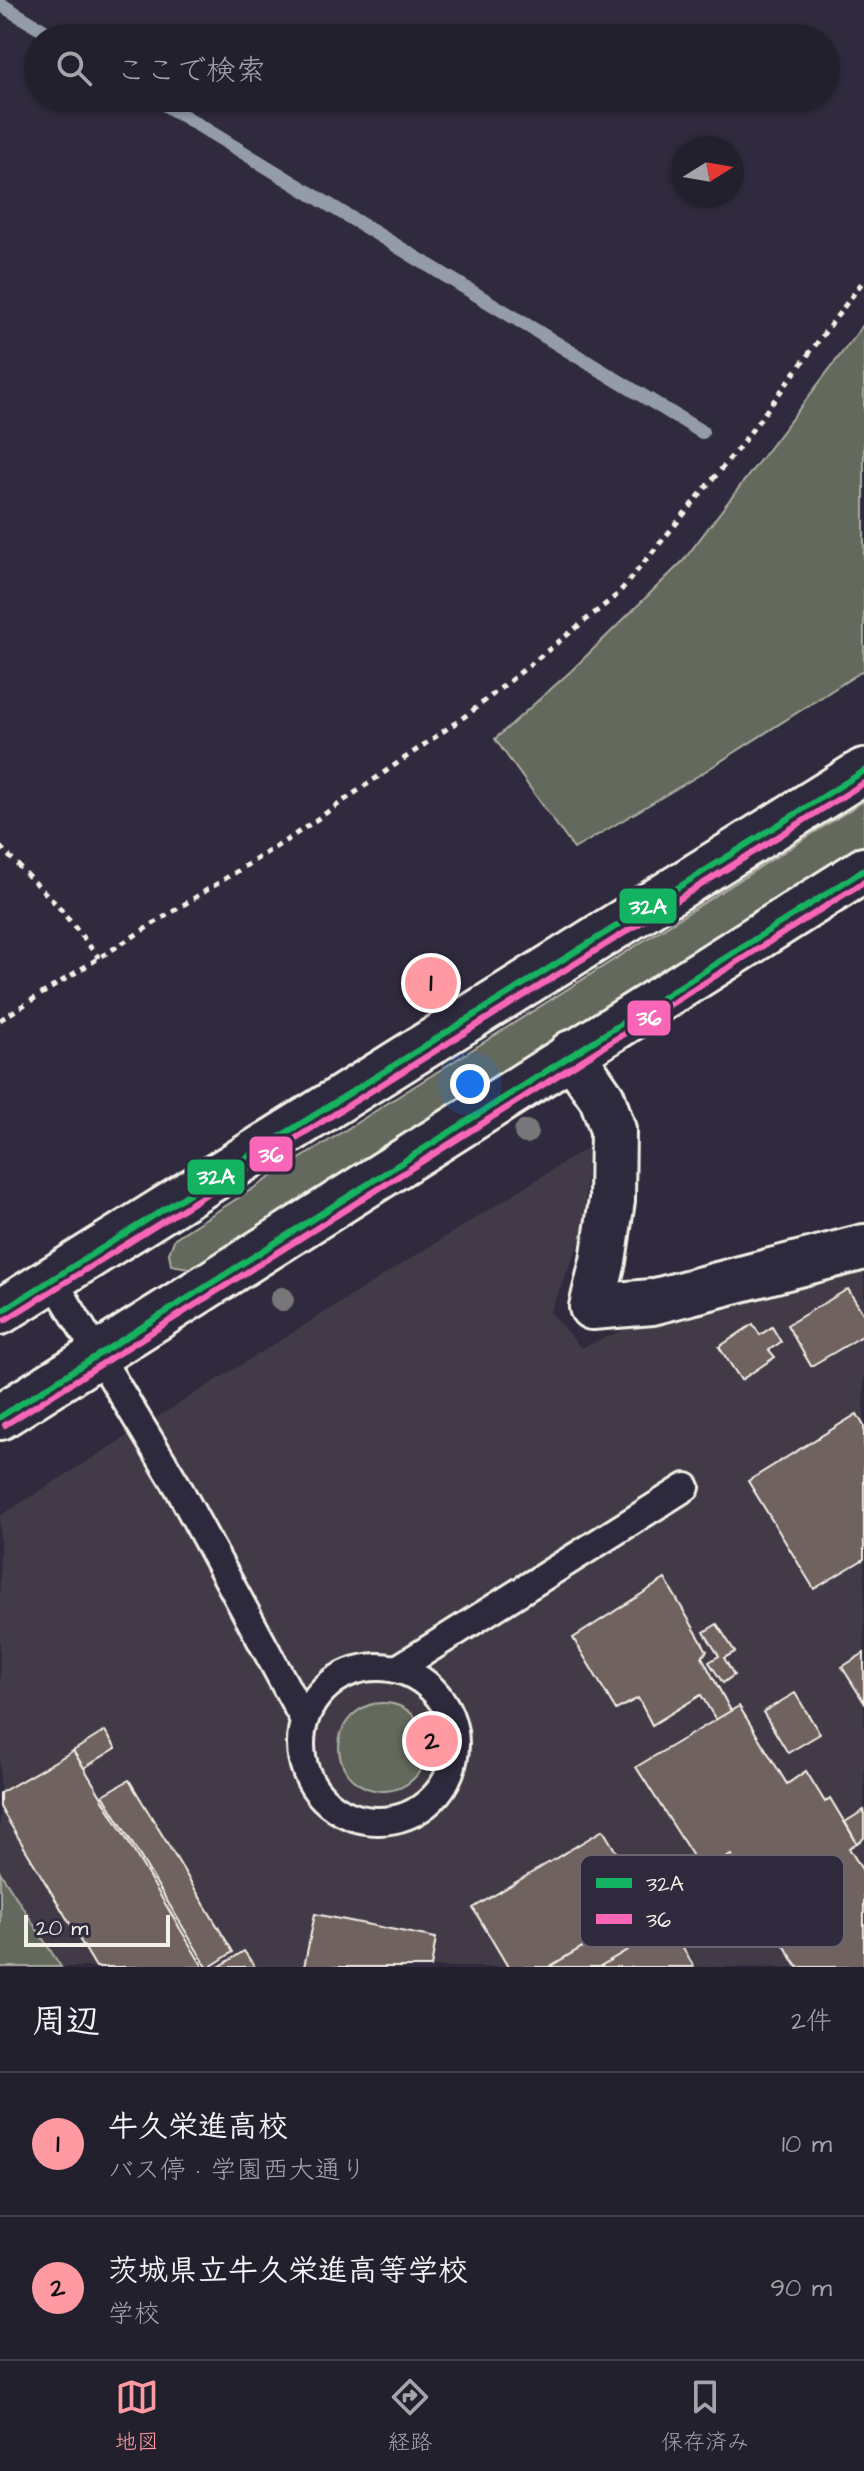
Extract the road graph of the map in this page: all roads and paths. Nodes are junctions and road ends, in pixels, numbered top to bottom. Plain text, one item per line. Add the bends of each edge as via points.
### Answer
1 (864, 280) edge
2 (864, 771) edge
3 (0, 847) edge
4 (864, 870) edge
5 (99, 958) junction
6 (0, 1020) edge
7 (571, 1053) junction
8 (864, 1247) edge
9 (53, 1280) junction
10 (0, 1312) edge
11 (99, 1355) junction
12 (0, 1417) edge
13 (686, 1487) dead end
14 (397, 1669) junction
15 (304, 1720) junction

1 - 5 path via 737,450 617,595 471,712 290,838
2 - 9 main road
3 - 5 path via 58,906
4 - 7 main road
5 - 6 path
7 - 8 main road via 602,1098 613,1130 612,1200 592,1307 652,1302
7 - 11 main road
9 - 10 main road
9 - 11 lane
11 - 12 main road
11 - 15 lane via 178,1487
13 - 14 lane
14 - 15 lane via 358,1668 334,1679
14 - 15 lane via 433,1689 448,1711 455,1737 453,1764 441,1789 424,1806 379,1821 333,1807 304,1768

